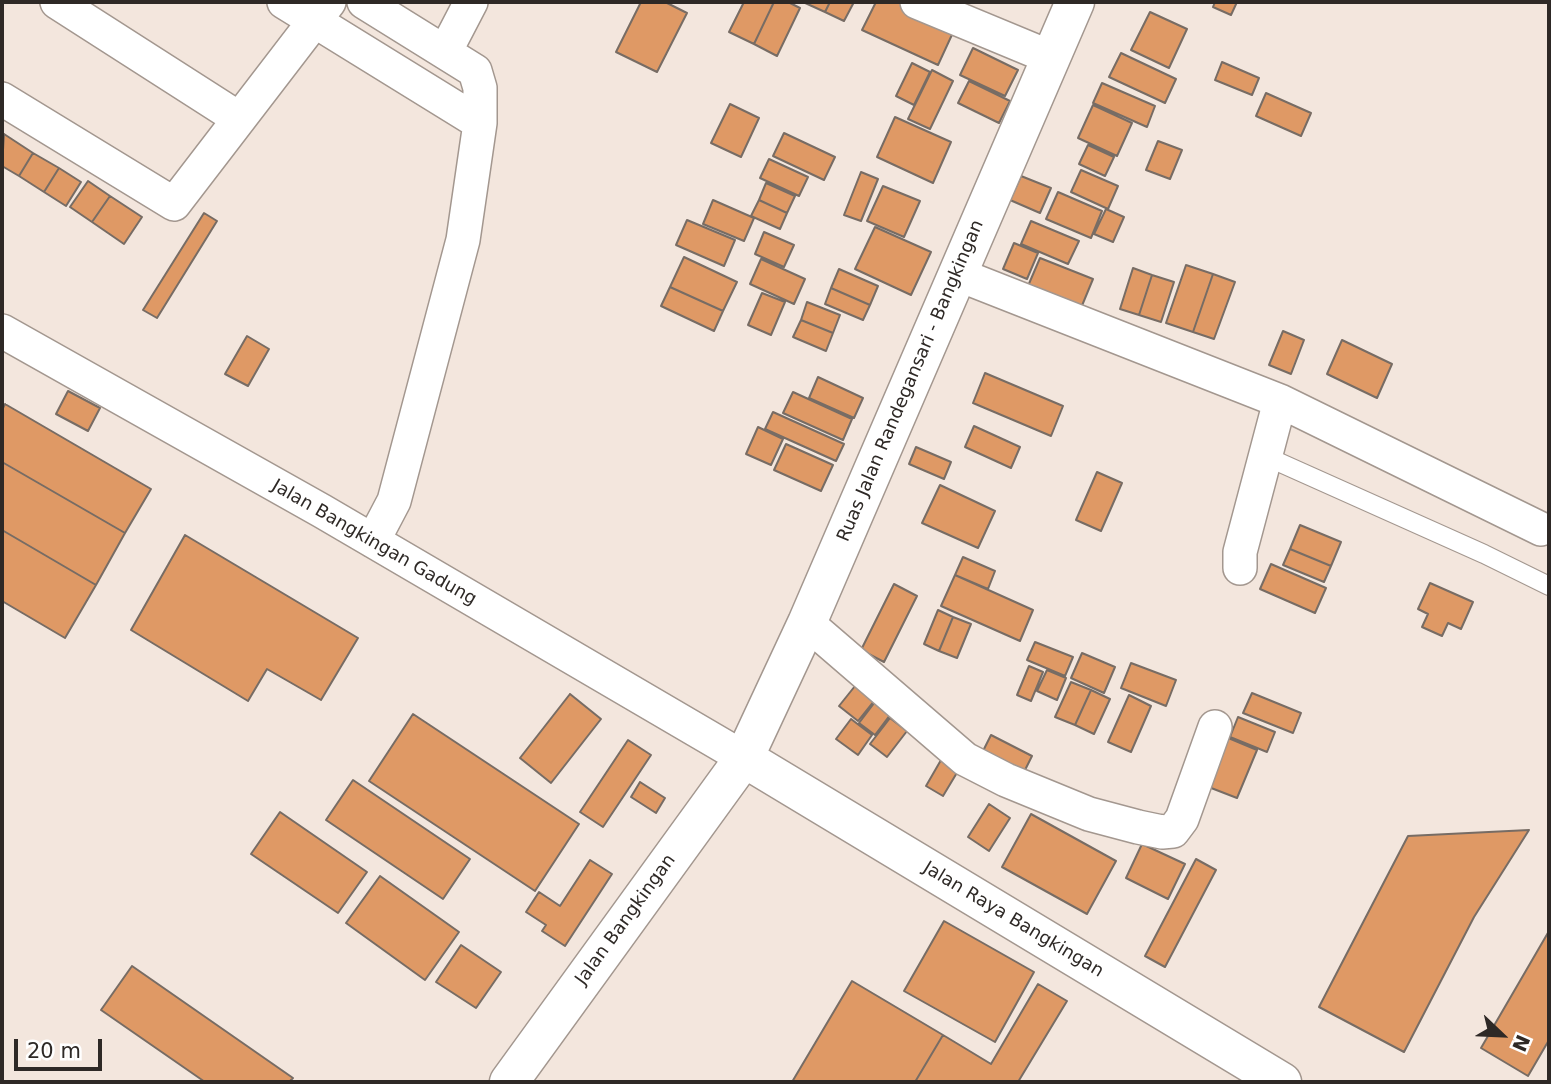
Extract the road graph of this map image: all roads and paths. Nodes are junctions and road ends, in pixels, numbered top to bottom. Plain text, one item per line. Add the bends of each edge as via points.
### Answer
1 (57, 2) edge
2 (284, 2) edge
3 (364, 2) edge
4 (471, 2) edge
5 (917, 2) edge
6 (1075, 2) edge
7 (322, 12) edge
8 (444, 52) junction
9 (1052, 58) junction
10 (2, 99) edge
11 (238, 118) junction
12 (480, 123) junction
13 (957, 274) junction
14 (2, 331) edge
15 (1280, 401) junction
16 (1265, 456) junction
17 (1541, 529) dead end
18 (373, 541) junction
19 (1240, 568) dead end
20 (1549, 586) edge
21 (807, 623) junction
22 (1215, 727) dead end
23 (744, 758) junction
24 (509, 1082) edge
25 (1282, 1082) edge

1 - 11 street
2 - 7 street
3 - 8 street
4 - 8 street
5 - 9 street
6 - 9 street, Ruas Jalan Randegansari - Bangkingan
7 - 11 street
7 - 12 street
8 - 12 street via 475,71
9 - 13 street, Ruas Jalan Randegansari - Bangkingan
10 - 11 street via 174,204
12 - 18 street via 460,253 394,501
13 - 15 street
13 - 21 street, Ruas Jalan Randegansari - Bangkingan
14 - 18 street, Jalan Bangkingan Gadung
15 - 16 street
15 - 17 street
16 - 19 street
16 - 20 lane
18 - 23 street, Jalan Bangkingan Gadung
21 - 22 street via 965,759 1089,814 1138,827 1173,831 1182,819
21 - 23 street, Ruas Jalan Randegansari - Bangkingan
23 - 24 street, Jalan Bangkingan
23 - 25 street, Jalan Raya Bangkingan

